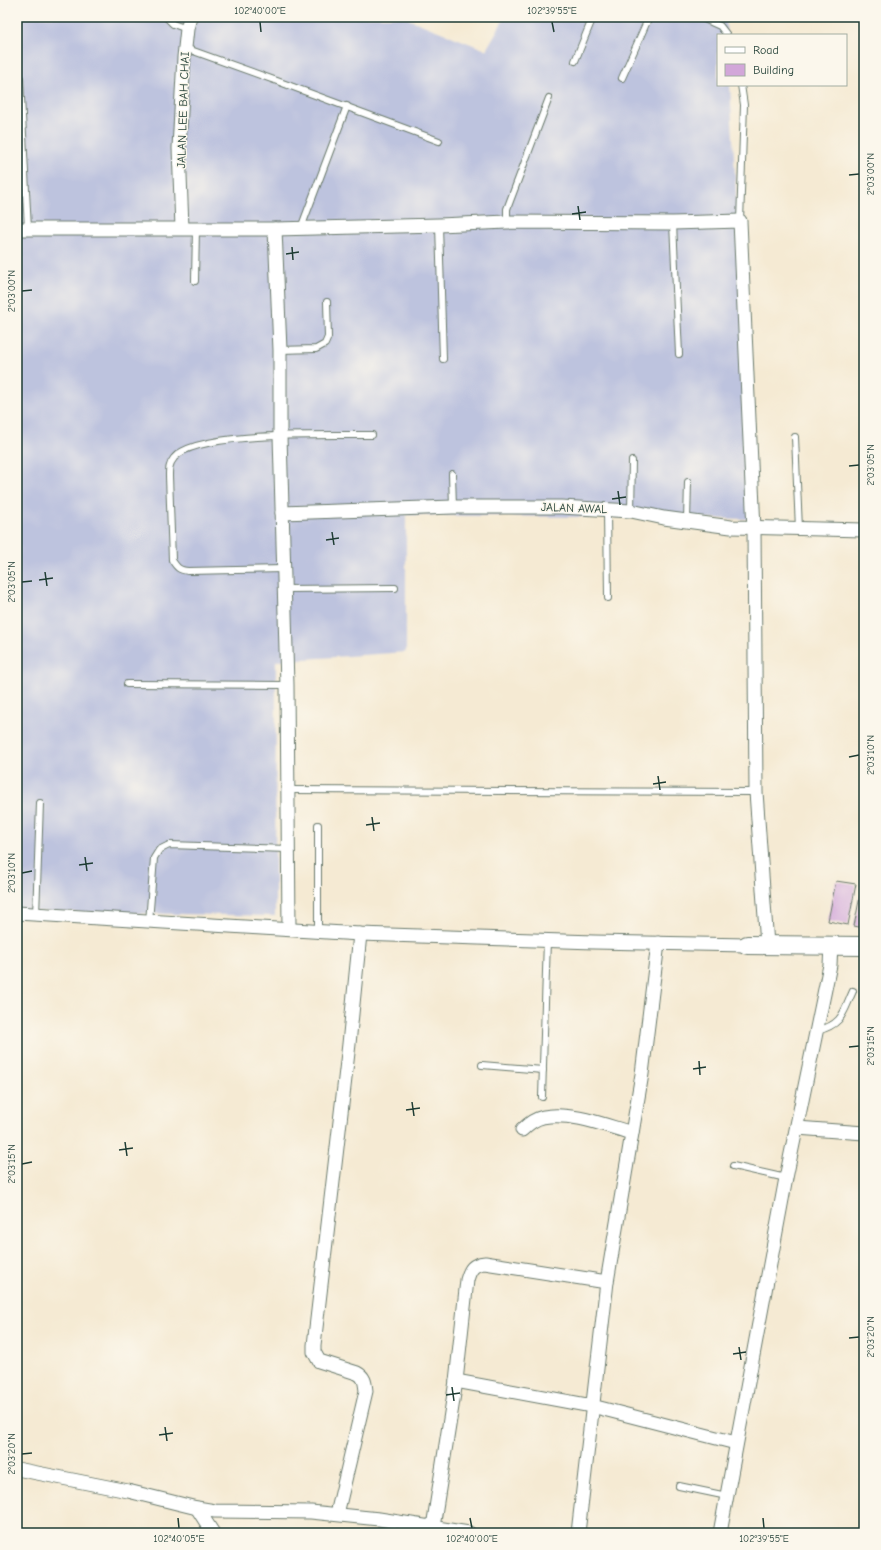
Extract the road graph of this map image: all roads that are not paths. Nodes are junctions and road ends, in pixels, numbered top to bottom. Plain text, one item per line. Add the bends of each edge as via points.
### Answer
1 (166, 17) edge
2 (593, 17) edge
3 (649, 17) edge
4 (700, 17) edge
5 (188, 23) edge
6 (726, 34) edge
7 (185, 48) junction
8 (575, 61) dead end
9 (20, 78) dead end
10 (622, 78) dead end
11 (742, 86) edge
12 (549, 98) dead end
13 (346, 106) junction
14 (439, 141) dead end
15 (740, 221) junction
16 (507, 222) junction
17 (673, 223) junction
18 (439, 225) junction
19 (182, 228) junction
20 (196, 228) junction
21 (301, 228) junction
22 (22, 229) edge
23 (275, 229) junction
24 (195, 281) dead end
25 (327, 302) dead end
26 (280, 350) junction
27 (679, 354) dead end
28 (443, 359) dead end
29 (280, 436) junction
30 (372, 436) dead end
31 (795, 437) dead end
32 (632, 461) dead end
33 (452, 474) dead end
34 (688, 482) dead end
35 (453, 507) junction
36 (607, 509) junction
37 (631, 511) junction
38 (282, 513) junction
39 (687, 521) junction
40 (754, 529) junction
41 (800, 529) junction
42 (864, 530) edge
43 (283, 568) junction
44 (395, 588) dead end
45 (284, 589) junction
46 (608, 598) dead end
47 (127, 684) dead end
48 (287, 685) junction
49 (288, 790) junction
50 (752, 792) junction
51 (40, 803) dead end
52 (318, 825) dead end
53 (288, 848) junction
54 (17, 913) edge
55 (36, 915) junction
56 (149, 922) junction
57 (289, 929) junction
58 (318, 931) junction
59 (360, 934) junction
60 (547, 940) junction
61 (658, 943) junction
62 (756, 945) junction
63 (864, 946) edge
64 (831, 956) junction
65 (853, 991) dead end
66 (817, 1031) junction
67 (482, 1065) dead end
68 (543, 1070) junction
69 (542, 1097) dead end
70 (797, 1128) junction
71 (522, 1130) dead end
72 (632, 1133) junction
73 (864, 1133) edge
74 (733, 1166) dead end
75 (786, 1178) junction
76 (607, 1282) junction
77 (456, 1381) junction
78 (592, 1406) junction
79 (736, 1443) junction
80 (17, 1469) edge
81 (679, 1486) dead end
82 (727, 1496) junction
83 (197, 1508) junction
84 (337, 1514) junction
85 (433, 1527) junction
86 (213, 1533) edge
87 (469, 1533) edge
88 (578, 1533) edge
89 (720, 1533) edge

1 - 5 lane via 173,24
2 - 8 lane
3 - 10 lane
4 - 6 lane via 720,26
5 - 7 street, JALAN LEE BAH CHAI
7 - 13 lane
7 - 19 street, JALAN LEE BAH CHAI via 179,148
9 - 22 lane
11 - 15 lane via 744,105
12 - 16 lane via 510,201
13 - 14 lane
13 - 21 lane
15 - 17 street
15 - 40 street
16 - 17 street
16 - 18 street
17 - 27 lane
18 - 21 street
18 - 28 lane
19 - 20 street
19 - 22 street
20 - 23 street
20 - 24 lane
21 - 23 street
23 - 26 street
25 - 26 lane via 328,337 325,344 316,349
26 - 29 street
29 - 30 lane
29 - 38 street
29 - 43 lane via 240,437 191,447 174,457 169,466 169,476 172,560 176,567 188,571
31 - 41 lane
32 - 37 lane
33 - 35 lane
34 - 39 lane
35 - 36 street, JALAN AWAL
35 - 38 street, JALAN AWAL
36 - 37 street, JALAN AWAL
36 - 46 lane
37 - 39 street, JALAN AWAL
38 - 43 street
39 - 40 street, JALAN AWAL
40 - 41 street, JALAN AWAL
40 - 50 street
41 - 42 street, JALAN AWAL
43 - 45 street
44 - 45 lane
45 - 48 street
47 - 48 lane
48 - 49 street
49 - 50 lane
49 - 53 street
50 - 62 street
51 - 55 lane
52 - 58 lane
53 - 56 lane via 169,845 159,850 154,858
53 - 57 street
54 - 55 street
55 - 56 street
56 - 57 street
57 - 58 street
58 - 59 street
59 - 60 street
59 - 84 street via 314,1345 314,1352 319,1361 362,1376 365,1382 366,1391
60 - 61 street
60 - 68 lane
61 - 62 street
61 - 72 street
62 - 64 street
63 - 64 street
64 - 66 street
65 - 66 lane via 839,1021 829,1028
66 - 70 street
67 - 68 lane
68 - 69 lane
70 - 73 street
70 - 75 street
71 - 72 street via 536,1119 557,1115
72 - 76 street
74 - 75 lane
75 - 79 street
76 - 77 street via 485,1263 472,1266 467,1280
76 - 78 street
77 - 78 street
77 - 85 street
78 - 79 street
78 - 88 street
79 - 82 street
80 - 83 street via 128,1491
81 - 82 lane
82 - 89 street
83 - 84 street via 215,1511
83 - 86 street
84 - 85 street
85 - 87 street

